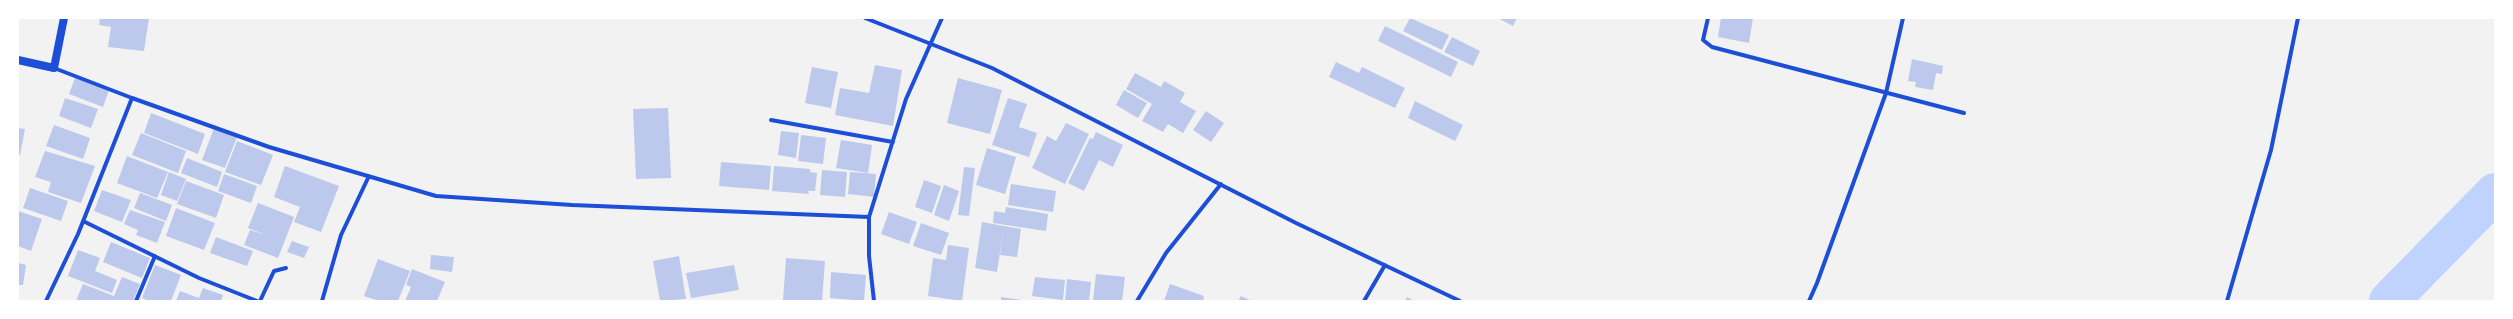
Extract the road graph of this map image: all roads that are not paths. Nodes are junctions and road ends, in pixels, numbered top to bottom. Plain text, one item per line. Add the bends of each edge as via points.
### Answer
1 (64, 18) edge
2 (865, 18) edge
3 (942, 18) edge
4 (1708, 18) edge
5 (1903, 18) edge
6 (2298, 18) edge
7 (931, 42) junction
8 (18, 60) edge
9 (54, 68) junction
10 (1886, 93) junction
11 (132, 98) junction
12 (1964, 113) dead end
13 (771, 120) dead end
14 (893, 142) junction
15 (369, 176) junction
16 (1221, 184) junction
17 (869, 217) junction
18 (83, 221) junction
19 (155, 256) junction
20 (1385, 265) junction
21 (286, 268) dead end
22 (46, 301) edge
23 (136, 301) edge
24 (257, 301) edge
25 (260, 301) edge
26 (322, 301) edge
27 (874, 301) edge
28 (1137, 301) edge
29 (1364, 301) edge
30 (1460, 301) edge
31 (1809, 301) edge
32 (2227, 301) edge

1 - 9 main road
2 - 7 street
3 - 7 street
4 - 10 street via 1703,40 1712,47
5 - 10 street
6 - 32 street via 2271,150
7 - 14 street via 906,99
7 - 16 street via 992,68
8 - 9 main road
9 - 11 street
10 - 12 street
10 - 31 street
11 - 15 street via 269,147
11 - 18 street
13 - 14 street
14 - 17 street
15 - 17 street via 436,196 572,205
15 - 26 street via 341,235
16 - 20 street
16 - 28 street via 1166,253
17 - 27 street via 869,256
18 - 19 street
18 - 22 street
19 - 23 street
19 - 24 street via 199,278
20 - 29 street
20 - 30 street
21 - 25 street via 274,271

